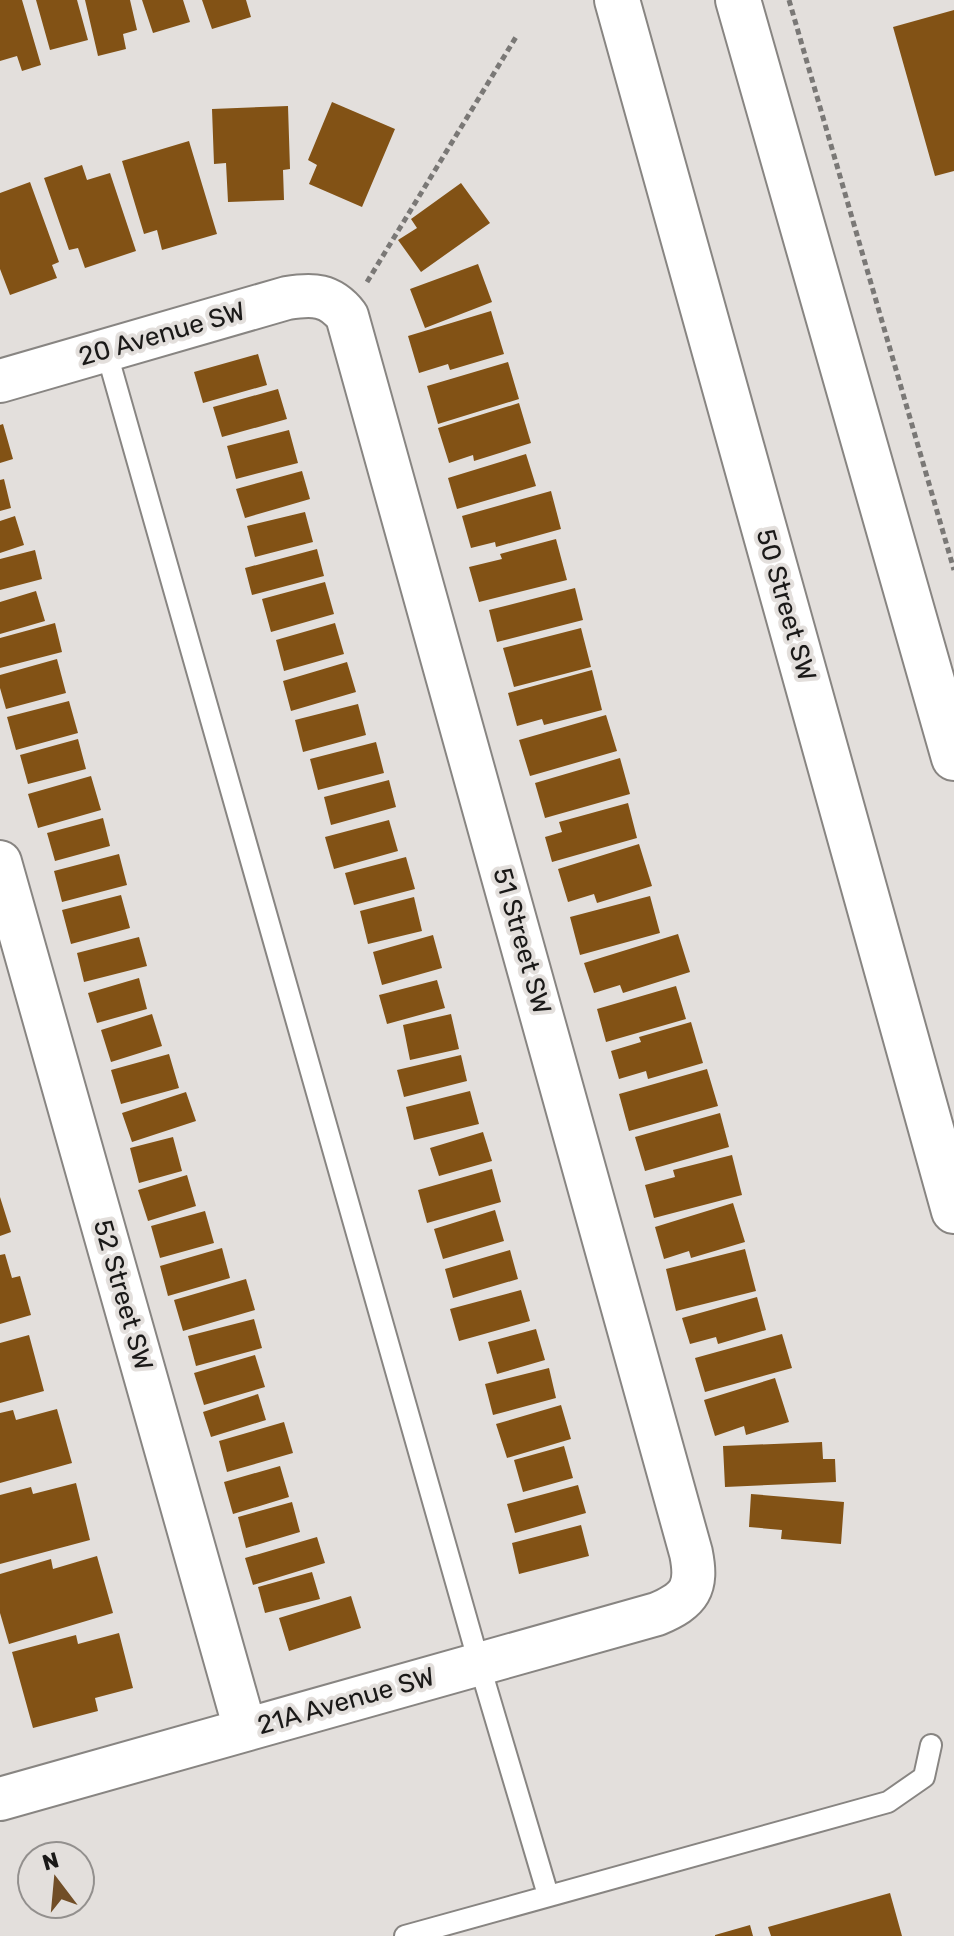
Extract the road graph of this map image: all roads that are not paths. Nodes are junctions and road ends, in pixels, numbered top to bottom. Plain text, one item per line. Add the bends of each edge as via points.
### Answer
1 (617, 0) edge
2 (738, 0) edge
3 (336, 306) joint
4 (106, 350) junction
5 (0, 381) edge
6 (954, 758) edge
7 (2, 874) edge
8 (954, 1211) edge
9 (688, 1595) joint
10 (479, 1663) junction
11 (245, 1729) junction
12 (931, 1745) dead end
13 (0, 1799) edge
14 (548, 1895) junction
15 (405, 1936) edge

1 - 8 main road, 50 Street SW
2 - 6 main road
3 - 4 street, 20 Avenue SW via 307,295 287,298
3 - 9 street, 51 Street SW via 691,1553 694,1574
4 - 5 street, 20 Avenue SW
4 - 10 lane
7 - 11 street, 52 Street SW
9 - 10 street, 21A Avenue SW via 657,1614
10 - 11 street, 21A Avenue SW
10 - 14 lane
11 - 13 street, 21A Avenue SW
12 - 14 lane via 924,1777 888,1802
14 - 15 lane

